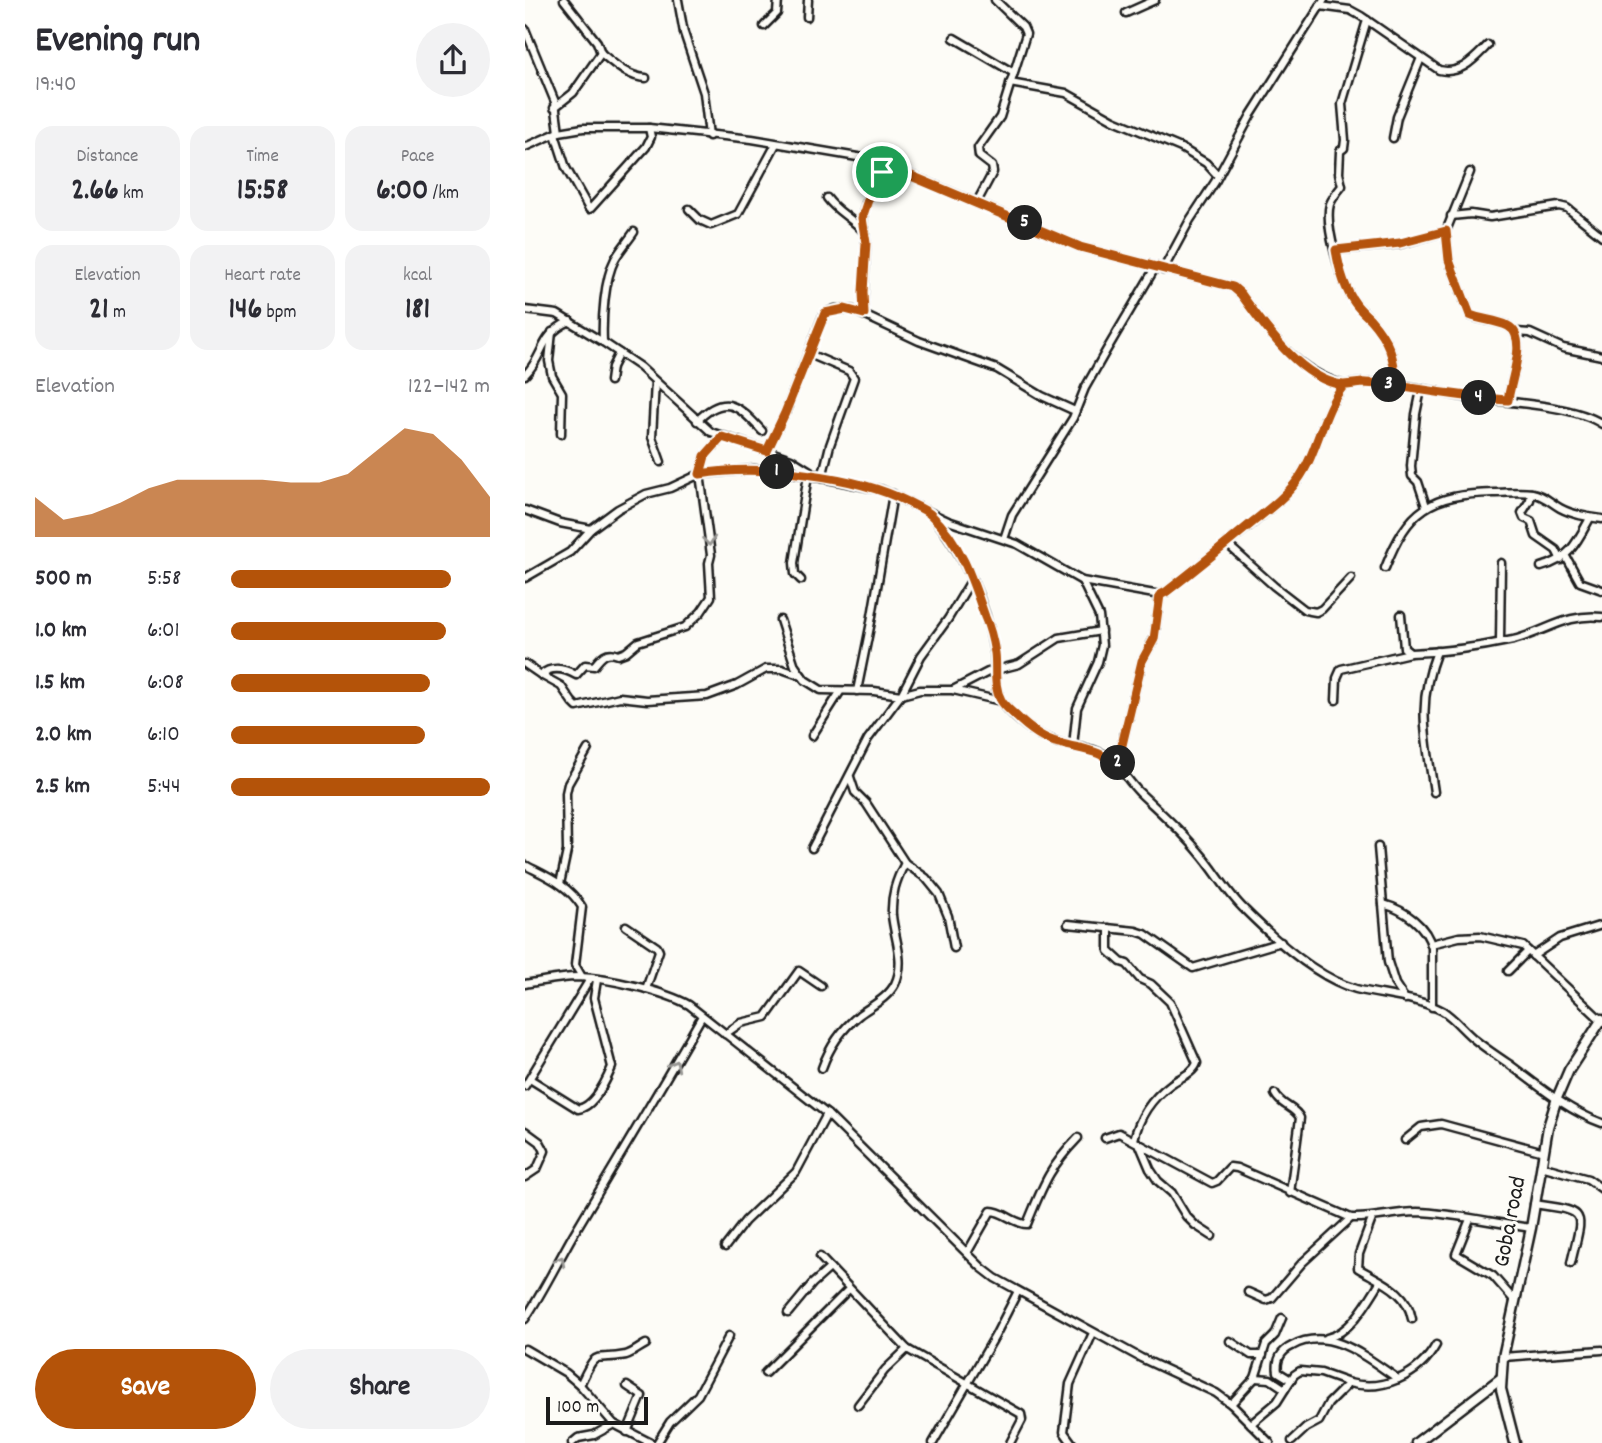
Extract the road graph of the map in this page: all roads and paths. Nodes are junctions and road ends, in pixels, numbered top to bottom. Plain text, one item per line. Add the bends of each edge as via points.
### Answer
1 (564, 0) edge
2 (678, 0) edge
3 (778, 0) edge
4 (808, 0) edge
5 (995, 0) edge
6 (1154, 0) edge
7 (1322, 3) edge
8 (1126, 13) dead end
9 (807, 17) dead end
10 (1367, 20) junction
11 (764, 26) dead end
12 (525, 29) edge
13 (954, 38) dead end
14 (1488, 45) dead end
15 (601, 53) junction
16 (1420, 58) junction
17 (1014, 73) junction
18 (646, 78) dead end
19 (1010, 83) junction
20 (554, 107) junction
21 (649, 128) junction
22 (557, 133) junction
23 (709, 135) junction
24 (1393, 138) dead end
25 (776, 144) junction
26 (525, 147) edge
27 (883, 164) junction
28 (1470, 172) dead end
29 (1218, 176) junction
30 (827, 198) dead end
31 (977, 202) junction
32 (689, 209) dead end
33 (1451, 216) junction
34 (1446, 231) junction
35 (634, 232) dead end
36 (865, 234) junction
37 (1602, 236) edge
38 (1336, 250) junction
39 (1159, 269) junction
40 (525, 310) edge
41 (864, 314) junction
42 (570, 321) junction
43 (552, 332) junction
44 (1516, 332) junction
45 (603, 342) junction
46 (619, 353) junction
47 (809, 354) junction
48 (1602, 356) edge
49 (525, 375) edge
50 (610, 381) dead end
51 (656, 382) junction
52 (1344, 385) junction
53 (1395, 385) junction
54 (1421, 390) junction
55 (1508, 400) junction
56 (1075, 411) junction
57 (697, 421) junction
58 (1602, 424) edge
59 (762, 431) dead end
60 (561, 434) dead end
61 (722, 437) junction
62 (767, 451) junction
63 (661, 462) dead end
64 (700, 474) junction
65 (809, 475) junction
66 (820, 478) junction
67 (1531, 493) junction
68 (893, 494) junction
69 (1426, 506) junction
70 (525, 510) edge
71 (929, 513) junction
72 (1590, 518) junction
73 (1602, 519) edge
74 (591, 529) junction
75 (1004, 538) junction
76 (1227, 544) junction
77 (1563, 557) junction
78 (1501, 563) dead end
79 (1541, 567) dead end
80 (1385, 568) dead end
81 (525, 578) edge
82 (1351, 578) dead end
83 (972, 579) junction
84 (801, 580) dead end
85 (1082, 580) junction
86 (1602, 590) edge
87 (1160, 595) junction
88 (1401, 615) dead end
89 (1602, 617) edge
90 (780, 620) dead end
91 (1101, 631) junction
92 (1500, 641) junction
93 (1437, 651) junction
94 (1410, 653) junction
95 (525, 664) edge
96 (996, 671) junction
97 (541, 675) junction
98 (802, 676) junction
99 (953, 690) junction
100 (857, 691) junction
101 (840, 692) junction
102 (901, 695) junction
103 (1336, 700) dead end
104 (1001, 701) junction
105 (813, 736) dead end
106 (1073, 746) junction
107 (588, 749) dead end
108 (1117, 766) junction
109 (850, 776) junction
110 (1434, 792) dead end
111 (1378, 847) dead end
112 (812, 848) dead end
113 (905, 863) junction
114 (525, 865) edge
115 (561, 884) junction
116 (1383, 904) junction
117 (1068, 924) dead end
118 (1602, 925) edge
119 (627, 926) dead end
120 (1109, 928) junction
121 (1280, 942) junction
122 (1431, 944) junction
123 (954, 948) dead end
124 (1530, 953) junction
125 (1509, 971) dead end
126 (582, 977) junction
127 (593, 980) junction
128 (525, 984) edge
129 (821, 986) dead end
130 (646, 989) junction
131 (1405, 999) junction
132 (1432, 1007) junction
133 (702, 1016) junction
134 (1601, 1019) edge
135 (725, 1034) junction
136 (822, 1068) dead end
137 (530, 1079) junction
138 (525, 1086) edge
139 (1275, 1094) dead end
140 (1557, 1098) junction
141 (827, 1114) junction
142 (1602, 1123) edge
143 (525, 1131) edge
144 (1078, 1138) dead end
145 (1105, 1138) dead end
146 (1405, 1140) dead end
147 (1137, 1142) junction
148 (1544, 1152) junction
149 (1541, 1166) junction
150 (525, 1177) edge
151 (1602, 1189) edge
152 (1290, 1193) junction
153 (1534, 1204) junction
154 (1351, 1218) junction
155 (1372, 1219) junction
156 (1469, 1219) junction
157 (1531, 1228) junction
158 (1212, 1236) dead end
159 (725, 1247) dead end
160 (967, 1253) junction
161 (820, 1257) dead end
162 (1571, 1263) dead end
163 (830, 1268) junction
164 (1380, 1282) junction
165 (849, 1289) junction
166 (1018, 1291) junction
167 (1248, 1292) dead end
168 (1514, 1300) junction
169 (788, 1313) dead end
170 (1282, 1318) dead end
171 (525, 1319) edge
172 (1412, 1319) dead end
173 (1093, 1333) junction
174 (729, 1336) dead end
175 (1325, 1338) junction
176 (1230, 1341) dead end
177 (646, 1344) dead end
178 (1436, 1345) dead end
179 (525, 1349) edge
180 (907, 1349) junction
181 (1602, 1350) edge
182 (1263, 1355) junction
183 (1503, 1357) junction
184 (765, 1373) dead end
185 (1255, 1378) junction
186 (1501, 1378) junction
187 (1291, 1380) junction
188 (1398, 1380) junction
189 (968, 1382) junction
190 (1349, 1383) junction
191 (580, 1385) junction
192 (627, 1386) dead end
193 (1285, 1389) junction
194 (1231, 1404) junction
195 (858, 1405) dead end
196 (614, 1424) junction
197 (1251, 1424) junction
198 (627, 1432) junction
199 (1292, 1441) dead end
200 (572, 1443) edge
201 (651, 1443) edge
202 (657, 1443) edge
203 (933, 1443) edge
204 (1010, 1443) edge
205 (1072, 1443) edge
206 (1270, 1443) edge
207 (1416, 1443) edge
208 (1515, 1443) edge

1 - 15 street
2 - 23 street via 704,93
3 - 11 street via 778,13
4 - 9 street
5 - 17 street via 1025,32
6 - 8 street
7 - 10 street
7 - 29 street
10 - 16 street
10 - 38 street via 1342,104 1342,186 1329,206
12 - 20 street
13 - 17 street
14 - 16 street via 1468,65 1453,71 1439,70
15 - 18 street via 624,71
15 - 20 street via 573,93
16 - 24 street
17 - 19 street
19 - 29 street via 1066,93 1114,120 1181,148
19 - 31 street via 1000,117 978,148 993,172
20 - 22 street
21 - 22 street via 583,128
21 - 22 street via 646,147 589,209 566,168
21 - 23 street
22 - 26 street
23 - 25 street
25 - 27 street
25 - 32 street via 738,214 711,225
27 - 31 street
27 - 36 street via 865,206
28 - 33 street
29 - 39 street
30 - 36 street
31 - 39 street via 1080,247
33 - 34 street
33 - 37 street via 1490,217 1559,206
34 - 38 street via 1400,243
34 - 44 street via 1449,260 1470,315
35 - 45 street via 610,270
36 - 41 street
38 - 53 street via 1349,295 1393,355
39 - 52 street via 1233,287 1290,356 1324,379
39 - 56 street via 1101,360
40 - 42 street via 557,314
41 - 47 street via 845,309 825,313
41 - 56 street via 919,341 997,369
42 - 43 street
42 - 45 street
43 - 49 street
43 - 60 street via 549,361 562,393
44 - 48 street via 1530,332 1563,348
44 - 55 street via 1518,351
45 - 46 street
46 - 50 street
46 - 51 street
47 - 62 street
47 - 66 street via 854,378
51 - 57 street
51 - 63 street via 652,440
52 - 53 street
52 - 76 street via 1295,484
53 - 54 street
54 - 55 street
54 - 69 street via 1411,466
55 - 58 street via 1582,415
56 - 75 street via 1012,515
57 - 59 street via 715,406 728,405 742,411
57 - 61 street
61 - 62 street
61 - 64 street via 705,456
62 - 66 street via 803,465
64 - 65 street via 738,469
64 - 74 street via 646,494
64 -> 97 street via 711,555 709,602 685,627 638,642 627,652 606,654 576,675 555,669
65 - 66 street
65 - 84 street via 795,563 795,574
66 - 68 street
67 - 69 street via 1473,494
67 - 72 street
67 - 77 street via 1524,518 1531,521 1536,536
68 - 71 street
68 - 100 street
69 - 80 street via 1402,530
70 - 74 street
71 - 75 street
71 - 83 street via 951,540
72 - 73 street
72 - 77 street
74 - 81 street via 570,552
75 - 85 street
76 - 82 street via 1305,610 1322,609
76 - 87 street
77 - 79 street
77 - 86 street via 1580,582
78 - 92 street
83 - 96 street via 988,624
83 - 102 street
85 - 87 street
85 - 91 street
87 - 108 street via 1154,639 1142,661
88 - 94 street via 1403,648
89 - 92 street via 1577,617
90 - 98 street
91 - 96 street via 1059,638 1019,664
91 - 106 street via 1098,662 1077,708
92 - 93 street
93 - 94 street
93 - 110 street via 1427,678 1424,722
94 - 103 street via 1341,669 1336,678
95 - 97 street
96 - 99 street
96 - 104 street
97 - 98 street via 561,686 577,707 620,697 707,696 766,669
98 - 101 street via 821,690
99 - 102 street
99 - 104 street
100 - 101 street
100 - 102 street
101 - 105 street
102 - 109 street via 868,739
104 - 106 street via 1039,735
106 - 108 street via 1095,750
107 - 115 street via 566,793 567,851
108 - 121 street via 1200,853 1242,908
109 - 112 street
109 - 113 street
111 - 116 street
113 - 123 street via 935,887 944,902
113 - 136 street via 893,900 901,963 894,985 849,1024
114 - 115 street
115 - 126 street via 582,907 575,965
116 - 122 street via 1426,930
116 - 131 street via 1388,962
117 - 120 street
118 - 124 street
119 - 130 street via 659,951
120 - 121 street via 1145,934 1193,968
120 - 147 street via 1109,951 1170,1002 1197,1063 1144,1111
121 - 131 street via 1335,980
122 - 124 street via 1480,936 1517,943
122 - 132 street
124 - 125 street
124 - 134 street
126 - 127 street
126 - 128 street
127 - 130 street
127 - 137 street
127 - 137 street via 611,1067 601,1088 588,1105 578,1109
129 - 135 street via 799,971 766,1017 741,1023
130 - 133 street via 673,997
131 - 132 street
132 - 140 street
133 - 135 street
171 -> 133 street
134 - 140 street, Goba road
135 - 141 street
137 - 138 street
139 - 152 street via 1300,1118
140 - 142 street
140 - 148 street, Goba road
141 - 159 street via 796,1172
141 - 160 street
143 - 150 street via 545,1151 537,1169
144 - 160 street via 1050,1171 1027,1224 991,1211
145 - 147 street via 1115,1132
146 - 148 street via 1421,1127 1441,1124
147 - 152 street via 1212,1183 1230,1167
147 - 158 street via 1157,1181 1172,1193 1186,1216
148 - 149 street, Goba road
149 - 151 street via 1588,1179
149 - 153 street, Goba road
152 - 154 street
153 - 157 street, Goba road
153 - 162 street via 1571,1209 1577,1214 1580,1223
154 - 155 street
154 - 167 street via 1272,1298
155 - 156 street via 1413,1212
155 - 164 street via 1357,1264
156 - 157 street
156 - 168 street via 1456,1254 1493,1276
157 - 168 street, Goba road
160 - 166 street
161 - 163 street
163 - 165 street
163 - 169 street
164 - 172 street via 1402,1295
164 - 175 street via 1345,1328
165 - 180 street
165 - 184 street
166 - 173 street
166 - 189 street
168 - 183 street, Goba road
170 - 182 street
173 - 194 street
173 - 205 street via 1070,1384 1064,1432
174 - 202 street via 698,1395 670,1422
175 - 187 street via 1307,1338 1280,1355 1278,1372
175 - 188 street via 1349,1347
176 - 182 street via 1251,1355
177 - 191 street via 628,1355 598,1356
178 - 188 street via 1419,1366
179 - 191 street
180 - 189 street
180 - 195 street
181 - 183 street
182 - 185 street
183 - 186 street, Goba road
185 - 193 street via 1271,1379
185 - 194 street
186 - 207 street
186 - 208 street, Goba road
187 - 190 street via 1309,1370
187 - 193 street
188 - 190 street via 1374,1387
189 - 203 street
189 - 204 street via 1021,1413
190 - 199 street via 1319,1421
191 - 196 street
192 - 198 street via 642,1396
193 - 197 street
194 - 197 street
196 - 198 street
196 - 200 street
197 - 206 street
198 - 201 street

